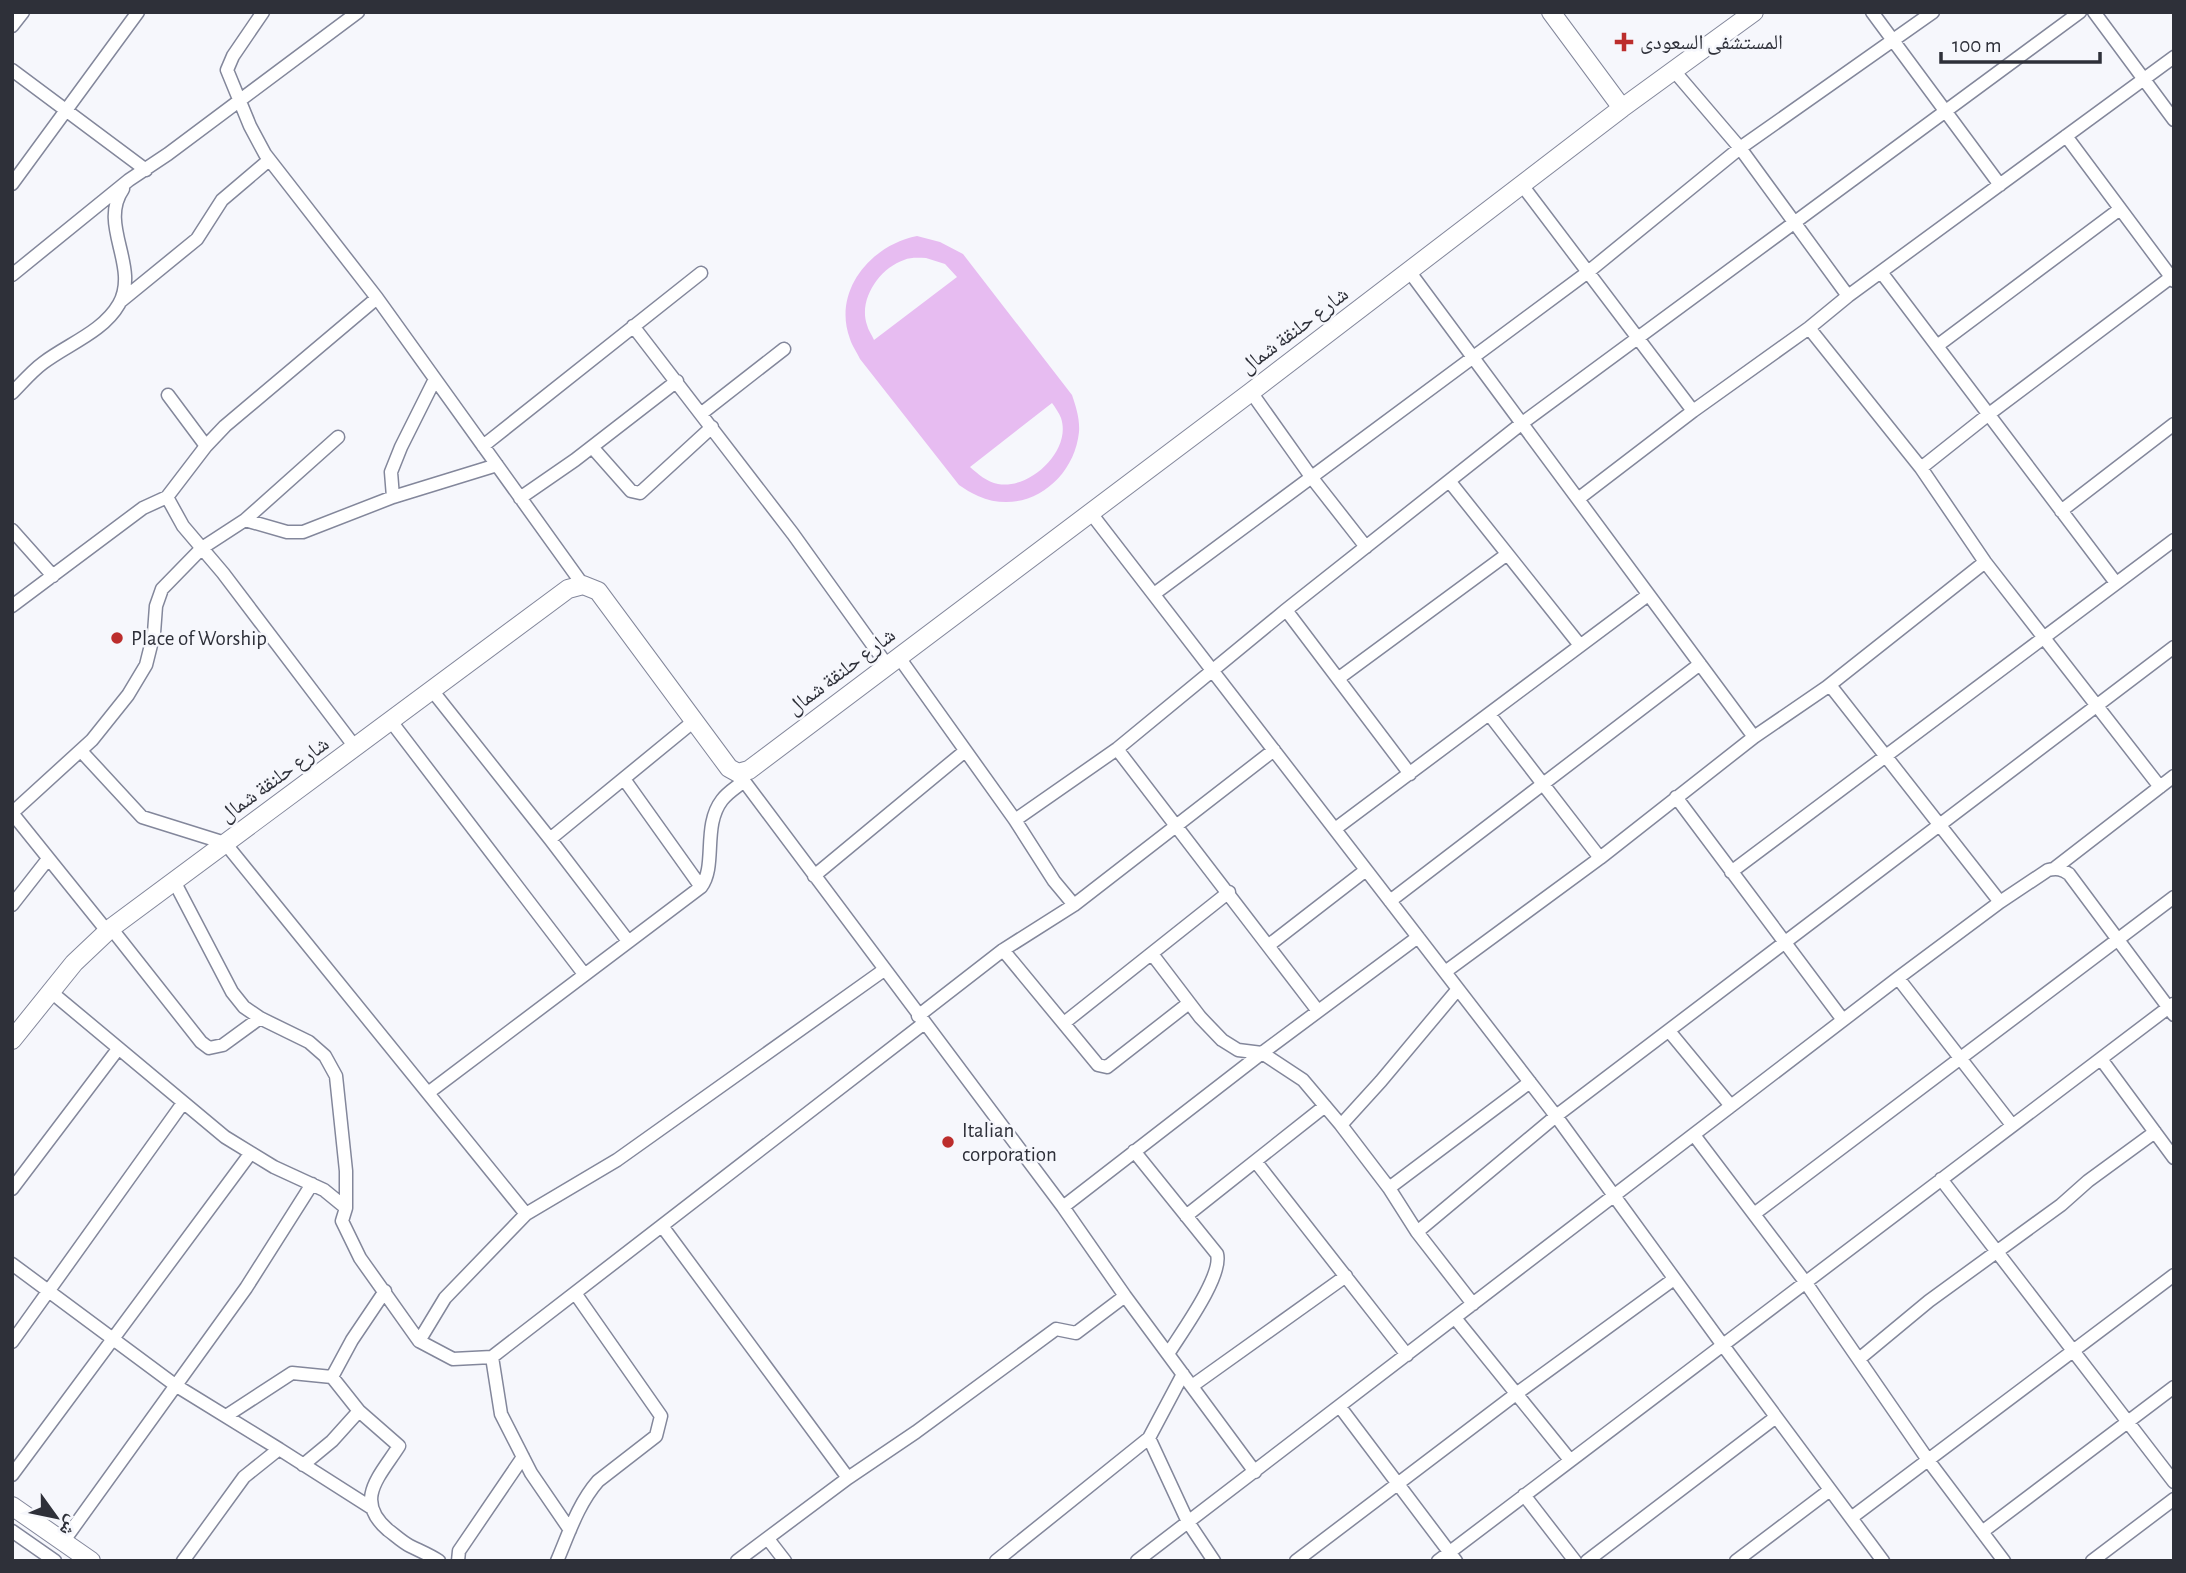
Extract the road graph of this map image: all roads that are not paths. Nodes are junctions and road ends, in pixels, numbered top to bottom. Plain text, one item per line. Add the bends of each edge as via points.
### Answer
1 (23, 12) edge
2 (138, 12) edge
3 (263, 12) edge
4 (358, 12) edge
5 (1551, 12) edge
6 (1754, 12) edge
7 (1872, 12) edge
8 (1933, 12) edge
9 (2080, 12) edge
10 (2094, 12) edge
11 (12, 26) edge
12 (1893, 41) junction
13 (2174, 57) edge
14 (12, 70) edge
15 (1675, 72) junction
16 (2143, 79) junction
17 (239, 100) junction
18 (1622, 108) junction
19 (66, 110) junction
20 (1944, 111) junction
21 (2174, 120) edge
22 (2066, 136) junction
23 (1740, 148) junction
24 (270, 160) junction
25 (146, 170) junction
26 (129, 180) junction
27 (12, 184) edge
28 (1522, 185) junction
29 (2000, 185) junction
30 (2120, 209) junction
31 (1793, 223) junction
32 (1409, 271) junction
33 (1588, 272) junction
34 (1881, 272) junction
35 (701, 273) dead end
36 (12, 275) edge
37 (2173, 278) edge
38 (1848, 296) junction
39 (377, 298) junction
40 (121, 302) junction
41 (633, 326) junction
42 (1809, 328) junction
43 (1640, 339) junction
44 (1937, 346) junction
45 (784, 349) dead end
46 (1471, 357) junction
47 (435, 379) junction
48 (677, 381) junction
49 (12, 393) edge
50 (1251, 393) junction
51 (168, 395) dead end
52 (1693, 411) junction
53 (702, 413) junction
54 (1989, 414) junction
55 (1521, 424) junction
56 (2174, 424) edge
57 (712, 427) junction
58 (338, 438) dead end
59 (206, 446) junction
60 (484, 446) junction
61 (592, 447) junction
62 (497, 465) junction
63 (1921, 468) junction
64 (1311, 478) junction
65 (1450, 482) junction
66 (167, 497) junction
67 (393, 497) junction
68 (520, 498) junction
69 (1578, 499) junction
70 (2061, 511) junction
71 (1090, 512) junction
72 (245, 520) junction
73 (12, 530) edge
74 (2174, 540) edge
75 (1366, 547) junction
76 (202, 548) junction
77 (1506, 555) junction
78 (1985, 562) junction
79 (53, 576) junction
80 (2116, 583) junction
81 (583, 585) junction
82 (1154, 594) junction
83 (1648, 594) junction
84 (12, 606) edge
85 (1286, 610) junction
86 (2043, 638) junction
87 (1579, 645) junction
88 (2174, 647) edge
89 (892, 660) junction
90 (1700, 664) junction
91 (1212, 672) junction
92 (1339, 678) junction
93 (1827, 687) junction
94 (431, 689) junction
95 (2096, 706) junction
96 (1489, 714) junction
97 (390, 720) junction
98 (694, 721) junction
99 (1754, 737) junction
100 (355, 747) junction
101 (1117, 749) junction
102 (1273, 750) junction
103 (81, 751) junction
104 (965, 751) junction
105 (1884, 757) junction
106 (1410, 774) junction
107 (2174, 776) edge
108 (741, 777) junction
109 (624, 779) junction
110 (1544, 783) junction
111 (2160, 787) junction
112 (1676, 797) junction
113 (12, 813) edge
114 (1015, 820) junction
115 (1178, 826) junction
116 (1939, 826) junction
117 (1335, 830) junction
118 (551, 839) junction
119 (225, 843) junction
120 (1600, 858) junction
121 (48, 859) junction
122 (2055, 868) junction
123 (1366, 870) junction
124 (1731, 872) junction
125 (814, 876) junction
126 (174, 881) junction
127 (701, 887) junction
128 (1229, 892) junction
129 (2174, 897) edge
130 (1390, 901) junction
131 (2000, 902) junction
132 (12, 905) edge
133 (1074, 905) junction
134 (109, 929) junction
135 (1418, 937) junction
136 (2117, 940) junction
137 (628, 941) junction
138 (1784, 943) junction
139 (1269, 945) junction
140 (1003, 950) junction
141 (1152, 954) junction
142 (884, 970) junction
143 (1445, 972) junction
144 (584, 974) junction
145 (1898, 978) junction
146 (1458, 989) junction
147 (50, 991) junction
148 (1189, 1003) junction
149 (2172, 1009) edge
150 (1318, 1010) junction
151 (260, 1018) junction
152 (921, 1020) junction
153 (1843, 1020) junction
154 (1064, 1023) junction
155 (1669, 1031) junction
156 (13, 1036) edge
157 (118, 1049) junction
158 (1262, 1053) junction
159 (1961, 1058) junction
160 (2101, 1059) junction
161 (1530, 1083) junction
162 (428, 1093) junction
163 (183, 1103) junction
164 (1325, 1106) junction
165 (1731, 1106) junction
166 (1556, 1116) junction
167 (1341, 1125) junction
168 (2012, 1125) junction
169 (2155, 1132) junction
170 (1694, 1135) junction
171 (1134, 1151) junction
172 (250, 1154) junction
173 (2174, 1158) edge
174 (1256, 1162) junction
175 (1941, 1179) junction
176 (312, 1184) junction
177 (1389, 1188) junction
178 (12, 1189) edge
179 (1613, 1197) junction
180 (346, 1208) junction
181 (1063, 1208) junction
182 (526, 1214) junction
183 (1754, 1214) junction
184 (1186, 1216) junction
185 (662, 1226) junction
186 (1418, 1232) junction
187 (1998, 1252) junction
188 (12, 1264) edge
189 (2174, 1275) edge
190 (1346, 1276) junction
191 (1674, 1279) junction
192 (1806, 1283) junction
193 (385, 1291) junction
194 (49, 1292) junction
195 (575, 1293) junction
196 (1125, 1296) junction
197 (1473, 1304) junction
198 (1455, 1318) junction
199 (113, 1339) junction
200 (419, 1341) junction
201 (12, 1342) edge
202 (1721, 1344) junction
203 (2074, 1350) junction
204 (1168, 1354) junction
205 (1407, 1355) junction
206 (492, 1357) junction
207 (1858, 1359) junction
208 (1183, 1374) junction
209 (331, 1377) junction
210 (175, 1385) junction
211 (1192, 1386) junction
212 (2174, 1387) edge
213 (1516, 1394) junction
214 (1340, 1407) junction
215 (359, 1411) junction
216 (226, 1416) junction
217 (1776, 1417) junction
218 (2128, 1421) junction
219 (1149, 1438) junction
220 (279, 1449) junction
221 (523, 1458) junction
222 (1570, 1460) junction
223 (1928, 1460) junction
224 (303, 1465) junction
225 (1255, 1472) junction
226 (12, 1475) edge
227 (848, 1478) junction
228 (2174, 1482) edge
229 (1398, 1483) junction
230 (1830, 1490) junction
231 (1524, 1495) junction
232 (2174, 1499) edge
233 (12, 1506) edge
234 (370, 1507) junction
235 (1851, 1518) junction
236 (1188, 1522) junction
237 (570, 1530) junction
238 (12, 1531) edge
239 (1982, 1532) junction
240 (768, 1539) junction
241 (63, 1542) junction
242 (40, 1556) edge
243 (1453, 1556) edge
244 (1754, 1556) edge
245 (55, 1561) edge
246 (90, 1561) edge
247 (183, 1561) edge
248 (439, 1561) edge
249 (458, 1561) edge
250 (557, 1561) edge
251 (737, 1561) edge
252 (785, 1561) edge
253 (996, 1561) edge
254 (1137, 1561) edge
255 (1214, 1561) edge
256 (1296, 1561) edge
257 (1438, 1561) edge
258 (1575, 1561) edge
259 (1587, 1561) edge
260 (1736, 1561) edge
261 (1883, 1561) edge
262 (2004, 1561) edge
263 (2092, 1561) edge

1 - 11 street
2 - 19 street
3 - 17 street via 227,71
4 - 17 street
5 - 18 street
6 - 15 street, شارع حلنقة شمال
7 - 12 street
8 - 12 street
9 - 20 street
10 - 16 street
12 - 20 street
12 - 23 street
13 - 16 street
14 - 19 street
15 - 18 street, شارع حلنقة شمال
15 - 23 street
16 - 21 street
16 - 22 street
17 - 24 street
17 - 25 street
18 - 28 street, شارع حلنقة شمال
19 - 25 street
19 - 27 street
20 - 29 street
20 - 31 street
22 - 29 street
22 - 30 street
23 - 31 street
23 - 33 street
24 - 39 street
24 - 40 street via 222,200 197,239
25 - 26 street
26 - 36 street
26 - 40 street via 113,215 124,262
28 - 32 street, شارع حلنقة شمال
28 - 33 street
29 - 34 street
30 - 37 street
30 - 44 street
31 - 38 street
31 - 43 street
32 - 46 street
32 - 50 street, شارع حلنقة شمال
33 - 43 street
33 - 46 street
34 - 38 street
34 - 44 street
35 - 41 street
37 - 54 street
38 - 42 street
39 - 47 street
39 - 59 street
40 - 49 street via 107,321 41,364
41 - 48 street
41 - 60 street
42 - 52 street
42 - 63 street
43 - 52 street
43 - 55 street
44 - 54 street
45 - 53 street
46 - 55 street
46 - 64 street
47 - 60 street
47 - 67 street via 391,472
48 - 53 street
48 - 61 street
50 - 64 street
50 - 71 street, شارع حلنقة شمال
51 - 59 street
52 - 69 street
53 - 57 street
54 - 63 street
54 - 70 street
55 - 65 street
55 - 69 street
56 - 70 street
57 - 61 street via 640,493 631,491
57 - 89 street
58 - 72 street
59 - 66 street
60 - 62 street
61 - 68 street
62 - 67 street
62 - 68 street
63 - 78 street
64 - 75 street
64 - 82 street
65 - 75 street
65 - 77 street
66 - 76 street
66 - 79 street via 143,508
67 - 72 street via 303,532
68 - 81 street
69 - 83 street
70 - 80 street
71 - 82 street
71 - 89 street, شارع حلنقة شمال
72 - 76 street
73 - 79 street
74 - 80 street
75 - 85 street
76 - 100 street
76 - 103 street via 162,589 146,665 128,695
77 - 87 street
77 - 92 street
78 - 86 street
78 - 93 street
79 - 84 street
80 - 86 street
81 - 94 street, شارع حلنقة شمال via 568,589
81 - 98 street via 603,596
82 - 91 street
83 - 87 street
83 - 90 street
85 - 91 street
85 - 92 street
86 - 95 street
86 - 105 street
87 - 96 street
88 - 95 street
89 - 104 street
89 - 108 street, شارع حلنقة شمال
90 - 99 street
90 - 110 street
91 - 101 street
91 - 102 street
92 - 106 street
93 - 99 street
93 - 105 street via 1839,694
94 - 97 street, شارع حلنقة شمال
94 - 118 street
95 - 111 street
95 - 116 street
96 - 106 street
96 - 110 street
97 - 100 street, شارع حلنقة شمال
97 - 144 street
98 - 108 street
98 - 109 street
99 - 112 street
100 - 119 street, شارع حلنقة شمال
101 - 114 street
101 - 115 street
102 - 115 street
102 - 117 street
103 - 113 street
103 - 119 street via 142,817
104 - 114 street
104 - 125 street
105 - 116 street
105 - 124 street
106 - 117 street
107 - 111 street
108 - 125 street
108 - 127 street via 715,812 707,878
109 - 118 street
109 - 127 street
110 - 120 street
110 - 130 street
111 - 122 street
112 - 120 street
112 - 124 street
113 - 121 street
114 - 133 street
115 - 128 street
115 - 133 street
116 - 131 street
116 - 138 street
117 - 123 street
118 - 137 street
119 - 126 street, شارع حلنقة شمال
119 - 162 street
120 - 143 street
121 - 132 street
121 - 134 street
122 - 131 street
122 - 136 street via 2069,874
123 - 130 street
123 - 139 street
124 - 138 street
125 - 142 street
126 - 134 street, شارع حلنقة شمال
126 - 151 street via 232,992
127 - 137 street
128 - 139 street
128 - 141 street
129 - 136 street
130 - 135 street
131 - 145 street
133 - 140 street
134 - 147 street, شارع حلنقة شمال
134 - 151 street via 209,1048 223,1045
135 - 143 street
135 - 150 street
136 - 149 street
136 - 159 street
137 - 144 street
138 - 153 street
138 - 155 street
139 - 150 street
140 - 152 street
140 - 154 street
141 - 148 street
141 - 154 street
142 - 152 street
142 - 182 street via 617,1160
143 - 146 street
144 - 162 street
145 - 153 street
145 - 159 street
146 - 161 street
146 - 167 street
147 - 156 street, شارع حلنقة شمال
147 - 157 street
148 - 154 street via 1107,1067 1098,1065
148 - 158 street via 1222,1040 1238,1049
149 - 160 street
150 - 158 street
151 - 180 street via 309,1042 325,1056 336,1076
152 - 181 street
152 - 185 street
153 - 165 street
155 - 165 street
155 - 166 street
157 - 163 street
157 - 178 street
158 - 164 street via 1303,1080
158 - 171 street
159 - 168 street
159 - 183 street
160 - 168 street
160 - 169 street
161 - 166 street
161 - 177 street
162 - 182 street
163 - 172 street
163 - 194 street
164 - 167 street
164 - 174 street
165 - 170 street
166 - 179 street
166 - 186 street
167 - 177 street
168 - 175 street
169 - 173 street
169 - 187 street
170 - 179 street
170 - 183 street
171 - 181 street
171 - 184 street
172 - 176 street
172 - 199 street
174 - 184 street
174 - 190 street
175 - 187 street
175 - 192 street
176 - 180 street
176 - 210 street via 246,1288
177 - 186 street
179 - 191 street
179 - 197 street
180 - 193 street via 342,1221 360,1258
181 - 196 street
182 - 200 street via 445,1298
183 - 192 street
184 - 204 street via 1219,1261
185 - 195 street
185 - 227 street
186 - 197 street
187 - 203 street
187 - 207 street
188 - 194 street
189 - 203 street
190 - 205 street
190 - 211 street
191 - 202 street
191 - 213 street
192 - 202 street
192 - 207 street
193 - 200 street
193 - 209 street
194 - 199 street
194 - 201 street
195 - 206 street
195 - 237 street via 661,1416 656,1436 598,1480
196 - 204 street
196 - 227 street via 1076,1333 1056,1329
197 - 198 street
198 - 205 street
198 - 213 street
199 - 210 street
199 - 226 street
200 - 206 street via 453,1359
202 - 217 street
202 - 222 street
203 - 218 street
203 - 223 street
204 - 208 street
205 - 214 street
206 - 221 street via 501,1414
207 - 223 street
208 - 211 street
208 - 219 street
209 - 215 street
209 - 216 street via 292,1373
210 - 216 street
210 - 241 street
211 - 225 street
212 - 218 street
213 - 222 street
213 - 229 street
214 - 225 street
214 - 229 street
215 - 224 street
215 - 234 street via 398,1446 374,1483
216 - 220 street
217 - 230 street
217 - 259 street
218 - 228 street
218 - 239 street
219 - 236 street
219 - 253 street
220 - 224 street
220 - 247 street via 244,1478
221 - 237 street
221 - 249 street via 459,1551
222 - 231 street
223 - 235 street
223 - 239 street
224 - 234 street
225 - 236 street
227 - 240 street
229 - 243 street
229 - 256 street
230 - 235 street
230 - 244 street
231 - 243 street
231 - 258 street
232 - 263 street
233 - 241 street
234 - 248 street via 407,1545
235 - 261 street
236 - 254 street
236 - 255 street
237 - 250 street
238 - 242 street
239 - 262 street
240 - 251 street
240 - 252 street
241 - 246 street
242 - 245 street
243 - 257 street
244 - 260 street

